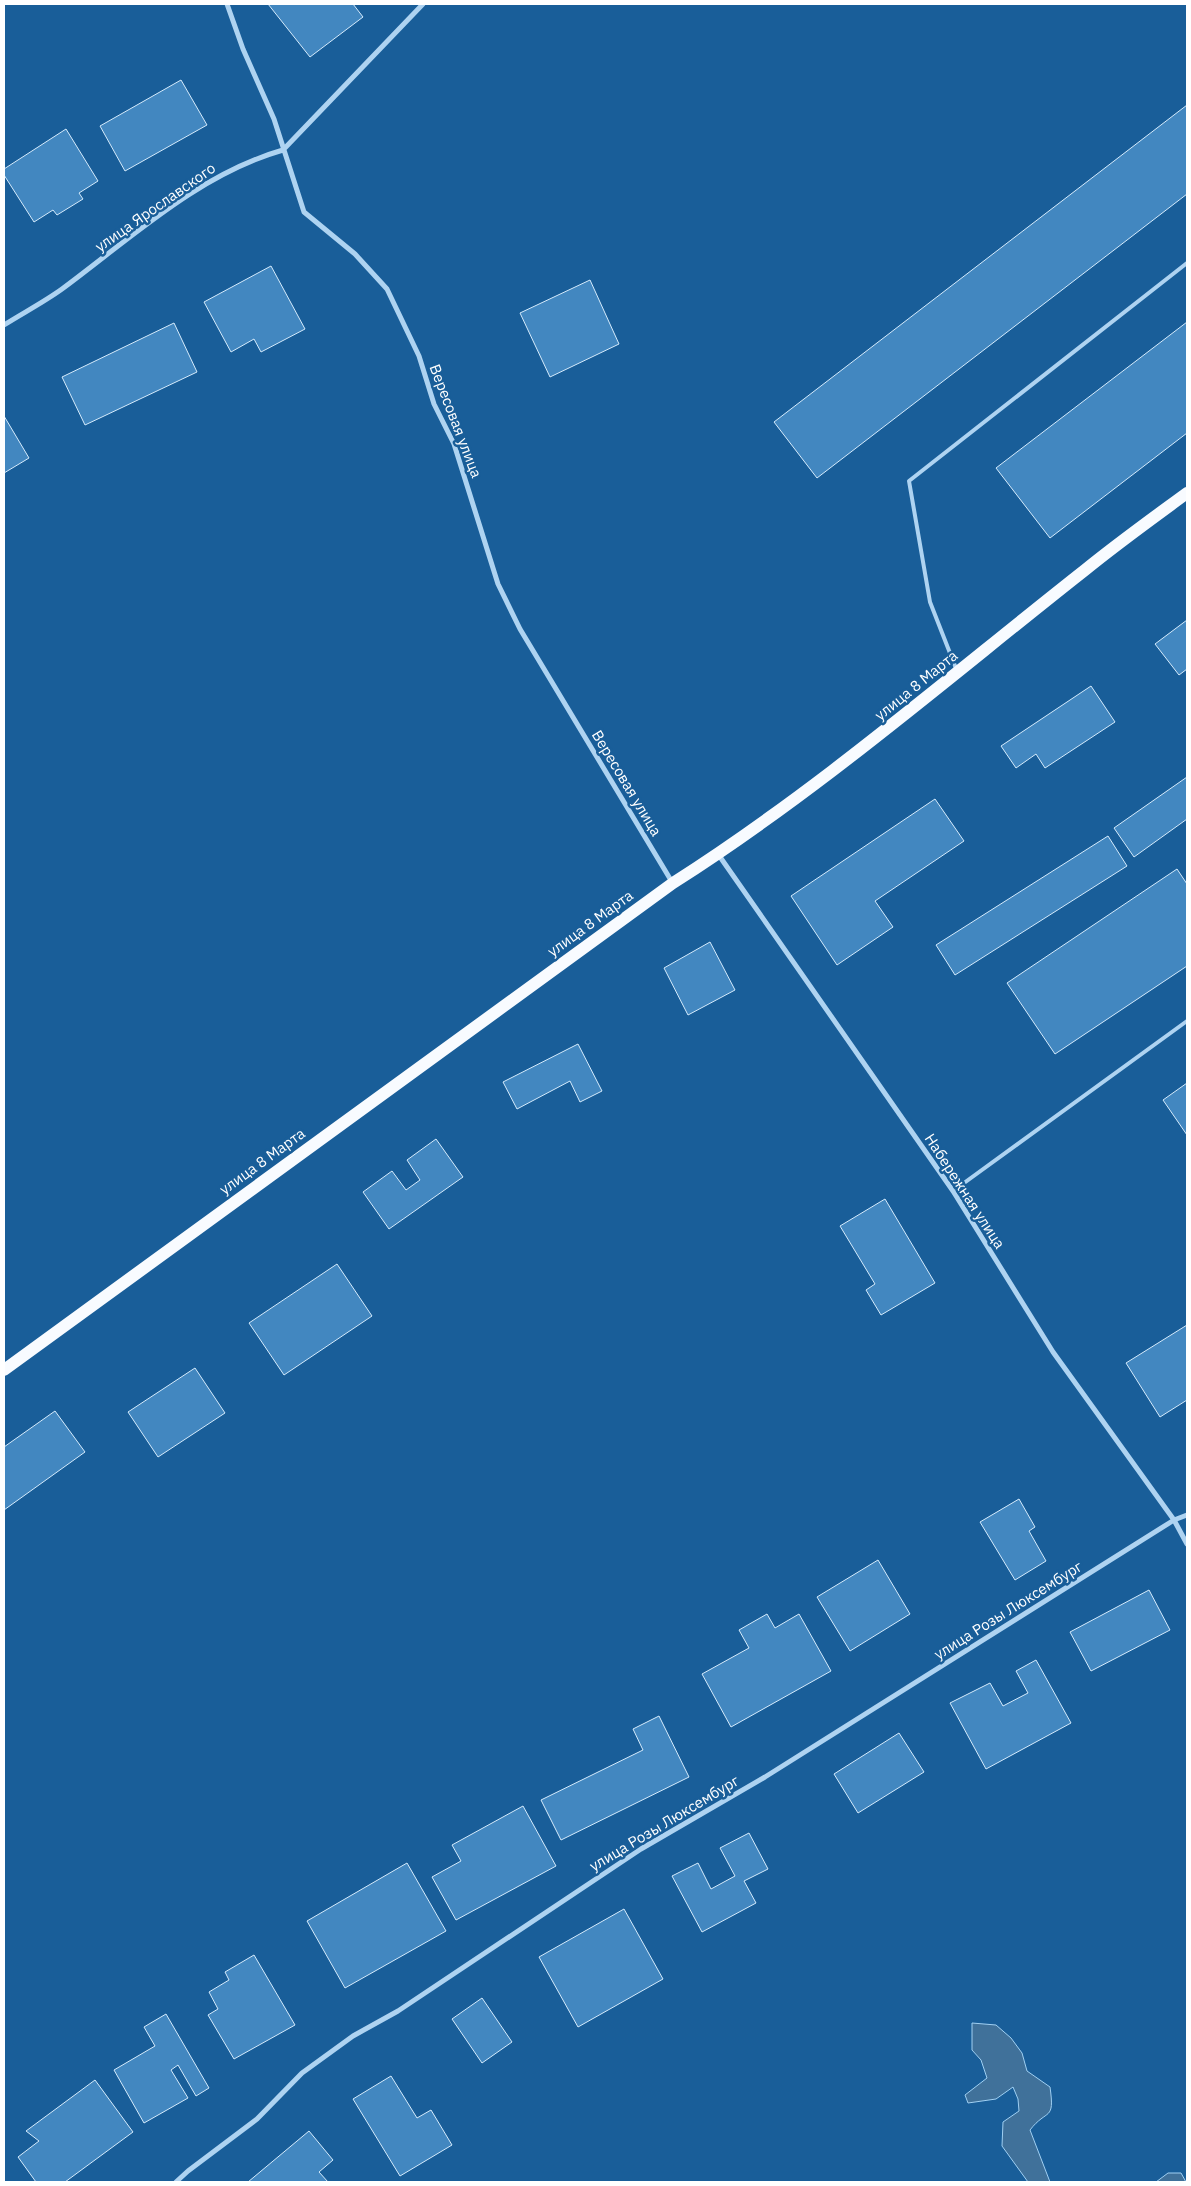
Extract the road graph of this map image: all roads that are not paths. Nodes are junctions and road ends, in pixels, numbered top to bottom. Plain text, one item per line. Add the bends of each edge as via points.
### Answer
1 (227, 4) edge
2 (423, 4) edge
3 (283, 150) junction
4 (1187, 262) edge
5 (4, 325) edge
6 (1187, 492) edge
7 (958, 673) junction
8 (718, 854) junction
9 (673, 883) junction
10 (1187, 1022) edge
11 (953, 1191) junction
12 (4, 1370) edge
13 (1187, 1515) edge
14 (1174, 1520) junction
15 (1187, 1544) edge
16 (176, 2182) edge

1 - 3 street, Вересовая улица via 271,111
2 - 3 street
3 - 5 street, улица Ярославского via 258,157 217,176 59,291
3 - 9 street, Вересовая улица via 304,212 355,254 387,289 419,356 434,404 454,444 498,584 520,629
4 - 7 lane via 909,481 930,602
6 - 7 main road, улица 8 Марта
7 - 8 main road, улица 8 Марта
8 - 9 main road, улица 8 Марта
8 - 11 street, Набережная улица
9 - 12 main road, улица 8 Марта
10 - 11 lane
11 - 14 street, Набережная улица via 1053,1352
13 - 14 street, улица Розы Люксембург
14 - 15 street, Набережная улица
14 - 16 street, улица Розы Люксембург via 765,1777 641,1849 354,2036 302,2073 257,2118

